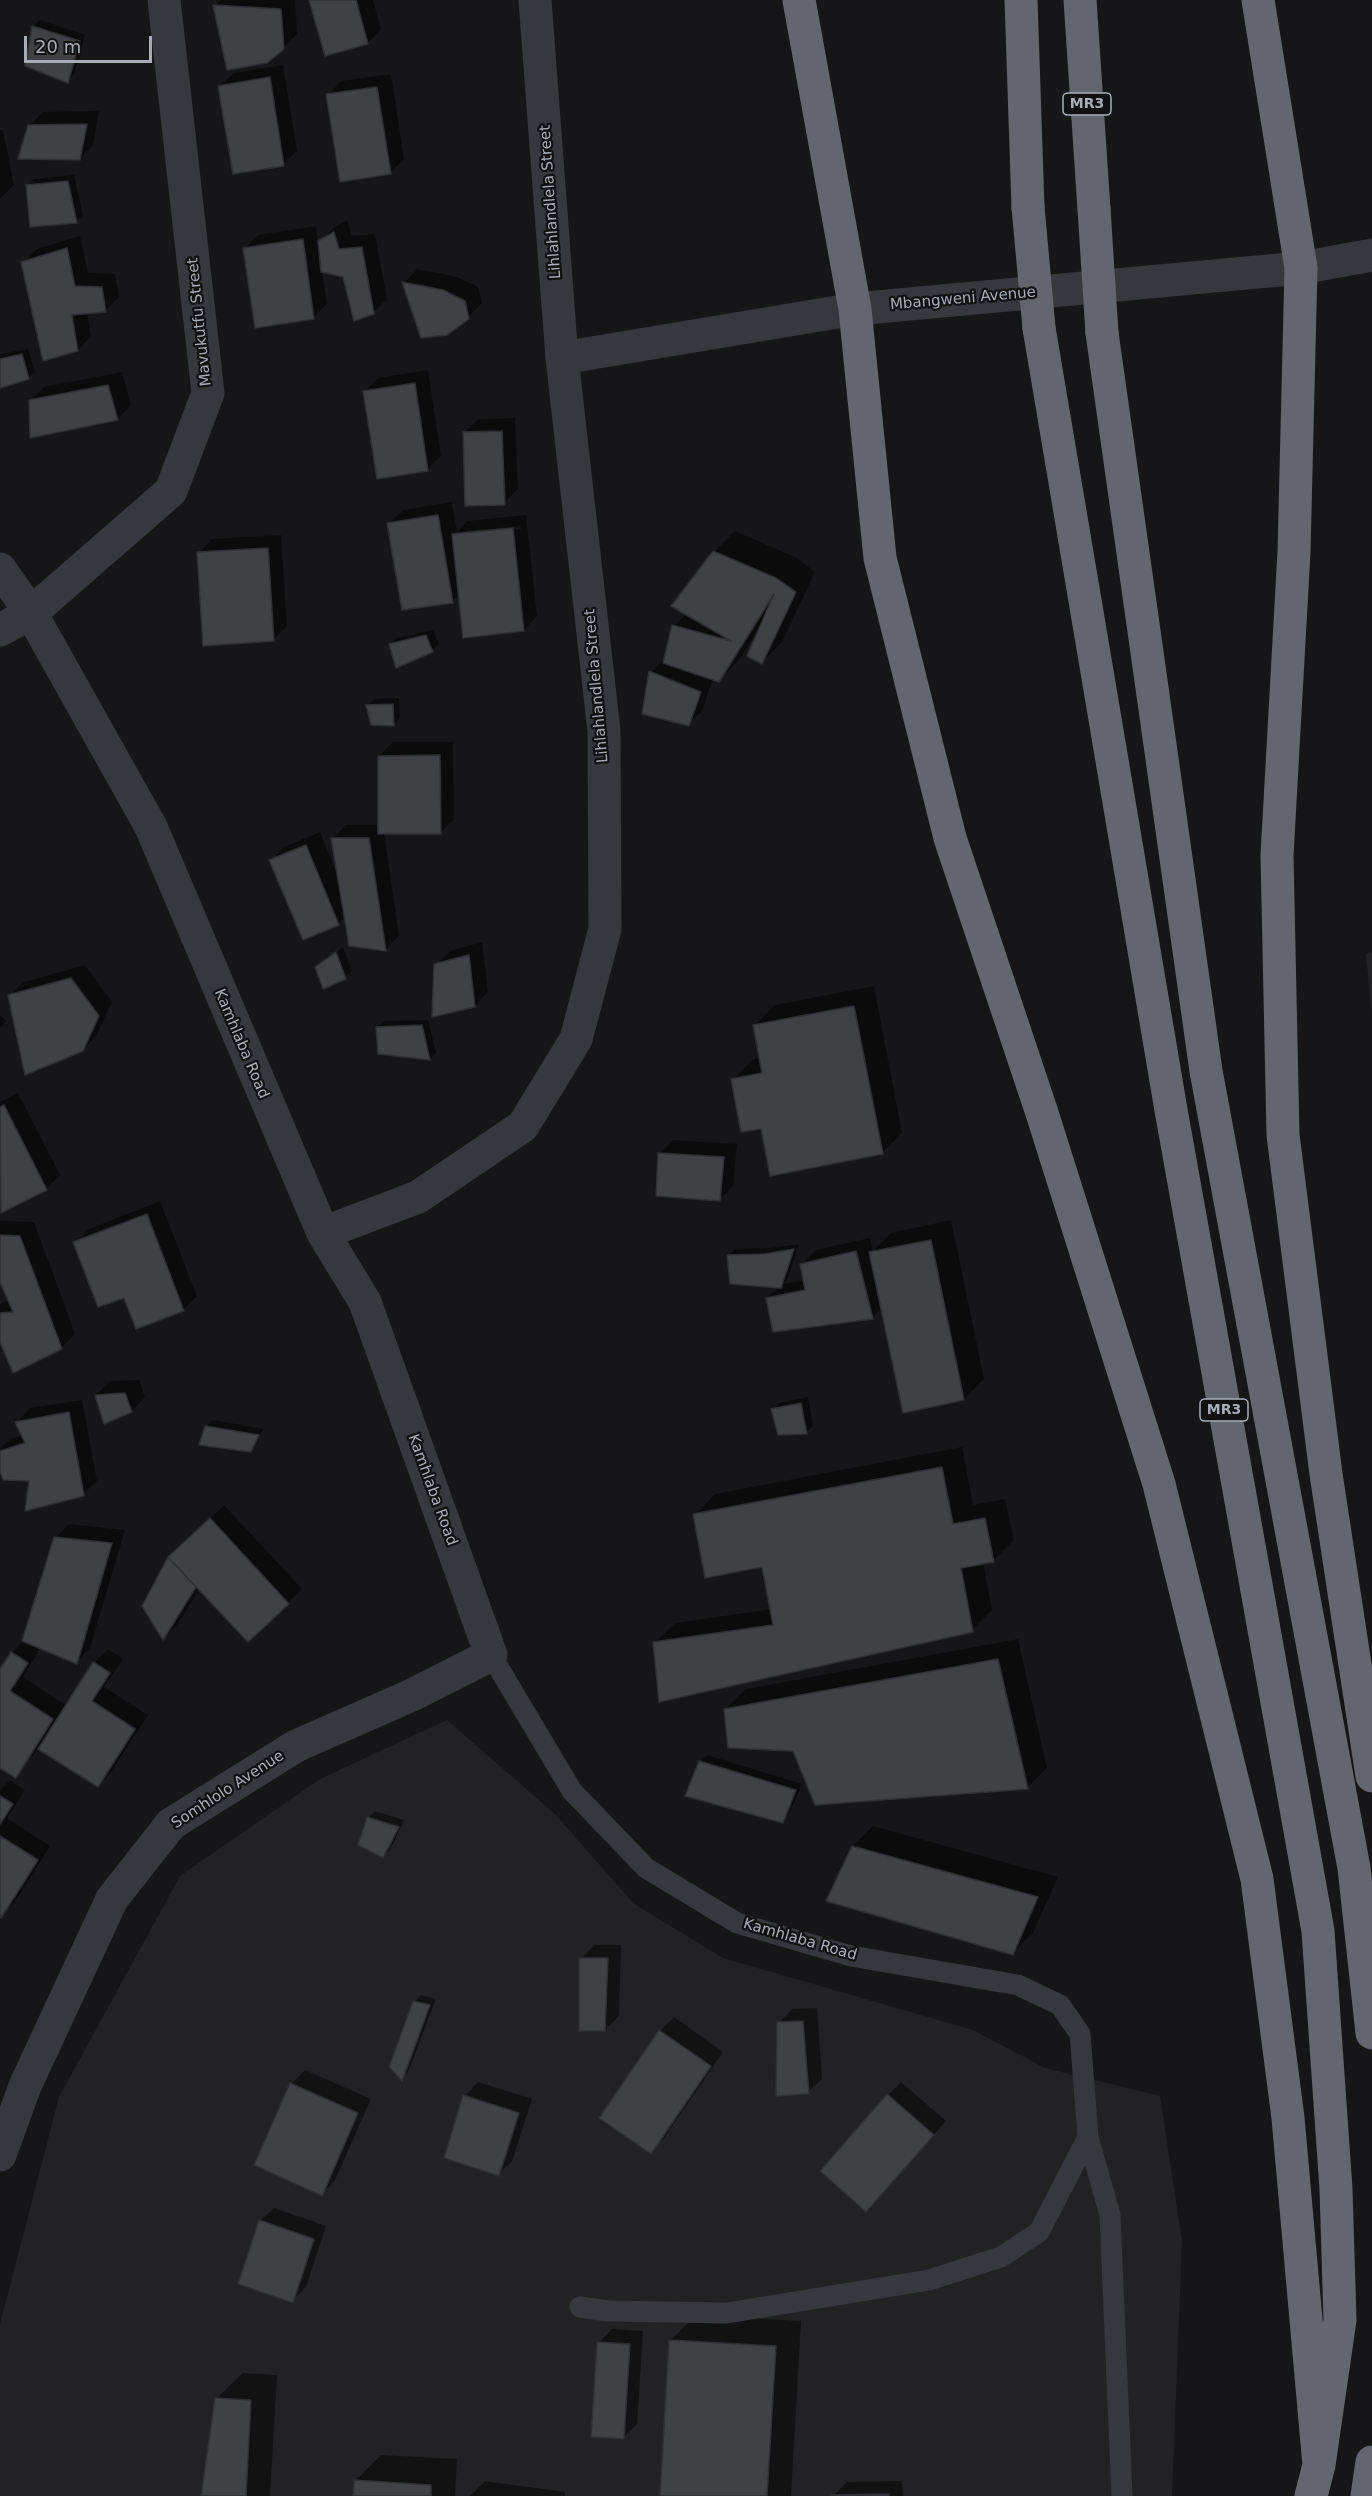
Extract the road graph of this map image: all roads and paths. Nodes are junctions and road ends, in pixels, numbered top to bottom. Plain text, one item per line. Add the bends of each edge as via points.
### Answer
1 (164, 0) edge
2 (536, 0) edge
3 (799, 0) edge
4 (1021, 0) edge
5 (1080, 0) edge
6 (1258, 0) edge
7 (1370, 257) edge
8 (1301, 268) junction
9 (855, 309) junction
10 (562, 358) junction
11 (0, 569) edge
12 (31, 613) junction
13 (0, 630) edge
14 (322, 1233) junction
15 (491, 1655) junction
16 (1372, 1776) edge
17 (1372, 2033) edge
18 (1088, 2137) junction
19 (2, 2141) edge
20 (580, 2307) dead end
21 (1372, 2462) edge
22 (1319, 2465) junction
23 (1122, 2496) edge
24 (1311, 2496) edge
25 (1367, 2496) edge

1 - 12 street, Mavukutfu Street via 208,393 171,492
2 - 10 street, Lihlahlandlela Street
3 - 9 highway
4 - 22 highway, MR3, bridge via 1029,207 1039,328 1167,1087 1318,1931 1336,2189 1340,2320
5 - 17 highway, MR3, bridge via 1102,333 1206,1071 1354,1868
6 - 8 highway
7 - 8 street, Mbangweni Avenue
8 - 9 street, Mbangweni Avenue
8 - 16 highway via 1294,552 1277,855 1283,1136 1326,1474
9 - 10 street, Mbangweni Avenue
9 - 22 highway via 880,558 950,838 1159,1484 1257,1880 1288,2118
10 - 14 street, Lihlahlandlela Street via 604,731 605,928 576,1039 523,1126 418,1197
11 - 12 street, Kamhlaba Road
12 - 13 street, Mavukutfu Street
12 - 14 street, Kamhlaba Road via 151,827
14 - 15 street, Kamhlaba Road via 365,1302
15 - 18 lane, Kamhlaba Road via 572,1791 646,1868 737,1923 851,1956 1017,1985 1060,2005 1080,2034
15 - 19 street, Somhlolo Avenue via 296,1746 171,1824 112,1899
18 - 20 lane via 1039,2232 1001,2257 929,2280 727,2313
18 - 23 lane, Kamhlaba Road via 1110,2215
21 - 25 highway
22 - 24 highway, MR3

